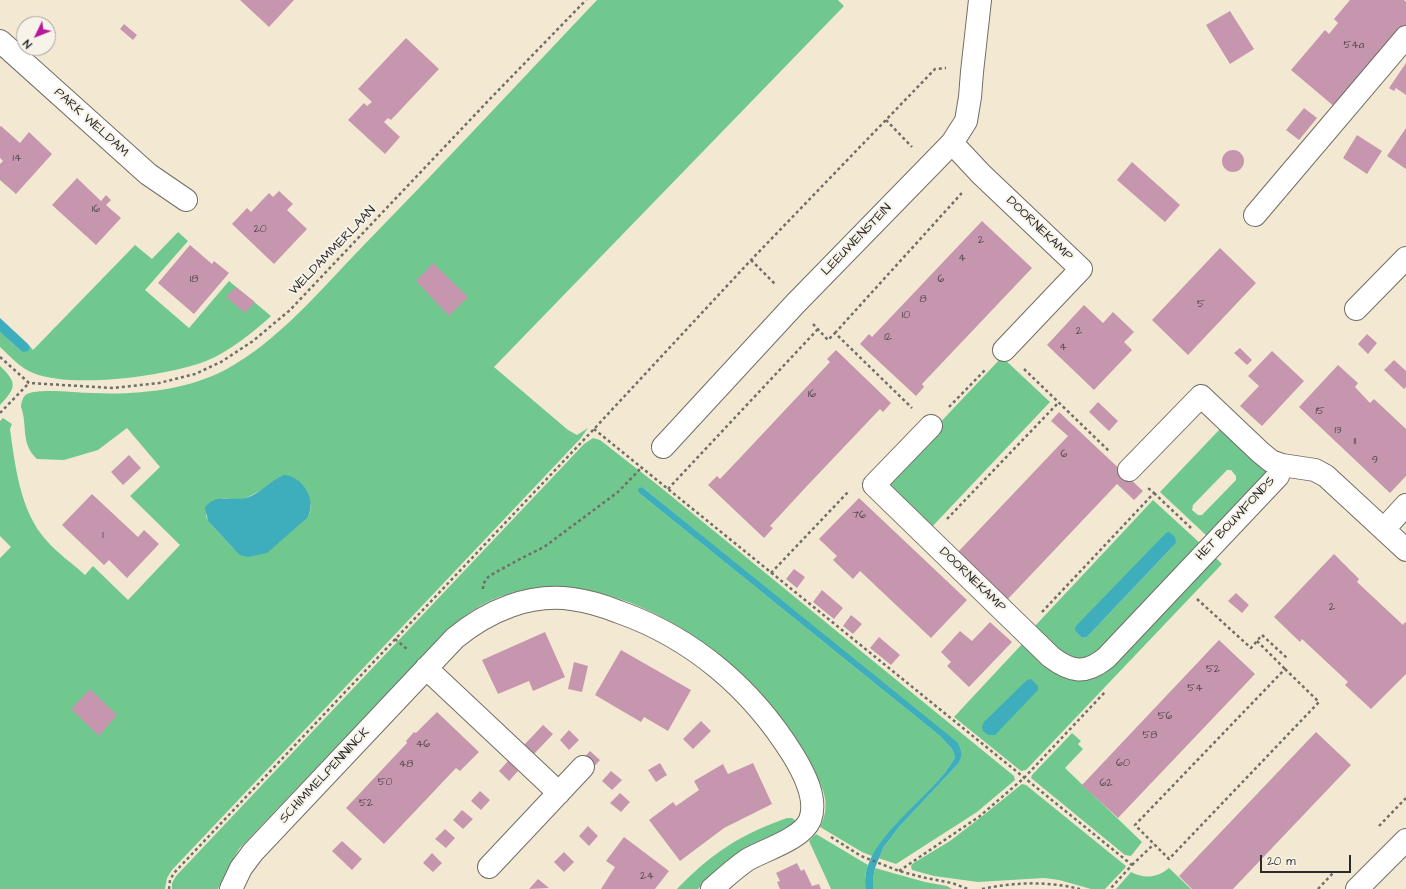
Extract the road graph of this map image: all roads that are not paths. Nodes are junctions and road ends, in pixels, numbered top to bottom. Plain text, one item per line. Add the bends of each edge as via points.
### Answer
1 (980, 0) edge
2 (1406, 36) edge
3 (0, 41) edge
4 (952, 143) junction
5 (186, 200) dead end
6 (1255, 215) dead end
7 (1406, 258) edge
8 (1356, 309) dead end
9 (1004, 350) road end
10 (931, 426) road end
11 (662, 447) road end
12 (1282, 465) junction
13 (1129, 470) road end
14 (1406, 505) edge
15 (1384, 529) junction
16 (1406, 550) edge
17 (426, 668) junction
18 (1073, 669) joint
19 (583, 767) dead end
20 (559, 793) junction
21 (1406, 840) edge
22 (489, 867) dead end
23 (231, 889) edge
24 (712, 889) edge
25 (1357, 889) edge

1 - 4 street, LEEUWENSTEIN via 966,121
2 - 6 street
3 - 5 street, PARK WELDAM via 148,174
4 - 9 street, DOORNEKAMP via 1081,269
4 - 11 street, LEEUWENSTEIN via 795,304
7 - 8 street
10 - 18 street, DOORNEKAMP via 874,485 1024,632 1062,665
12 - 13 street via 1271,461 1260,452 1201,396
12 - 15 street, HET BOUWFONDS via 1315,470 1326,476
12 - 18 street, HET BOUWFONDS via 1278,476 1106,658 1085,670
14 - 15 street
15 - 16 street, HET BOUWFONDS
17 - 20 street
17 - 23 street, SCHIMMELPENNINCK via 253,852 241,868
17 - 24 street, SCHIMMELPENNINCK via 455,638 488,615 526,601 547,598 599,604 630,615 660,629 715,665 761,709 780,734 797,761 807,783 813,806 808,823 796,835 747,860
19 - 20 street
20 - 22 street
21 - 25 street

